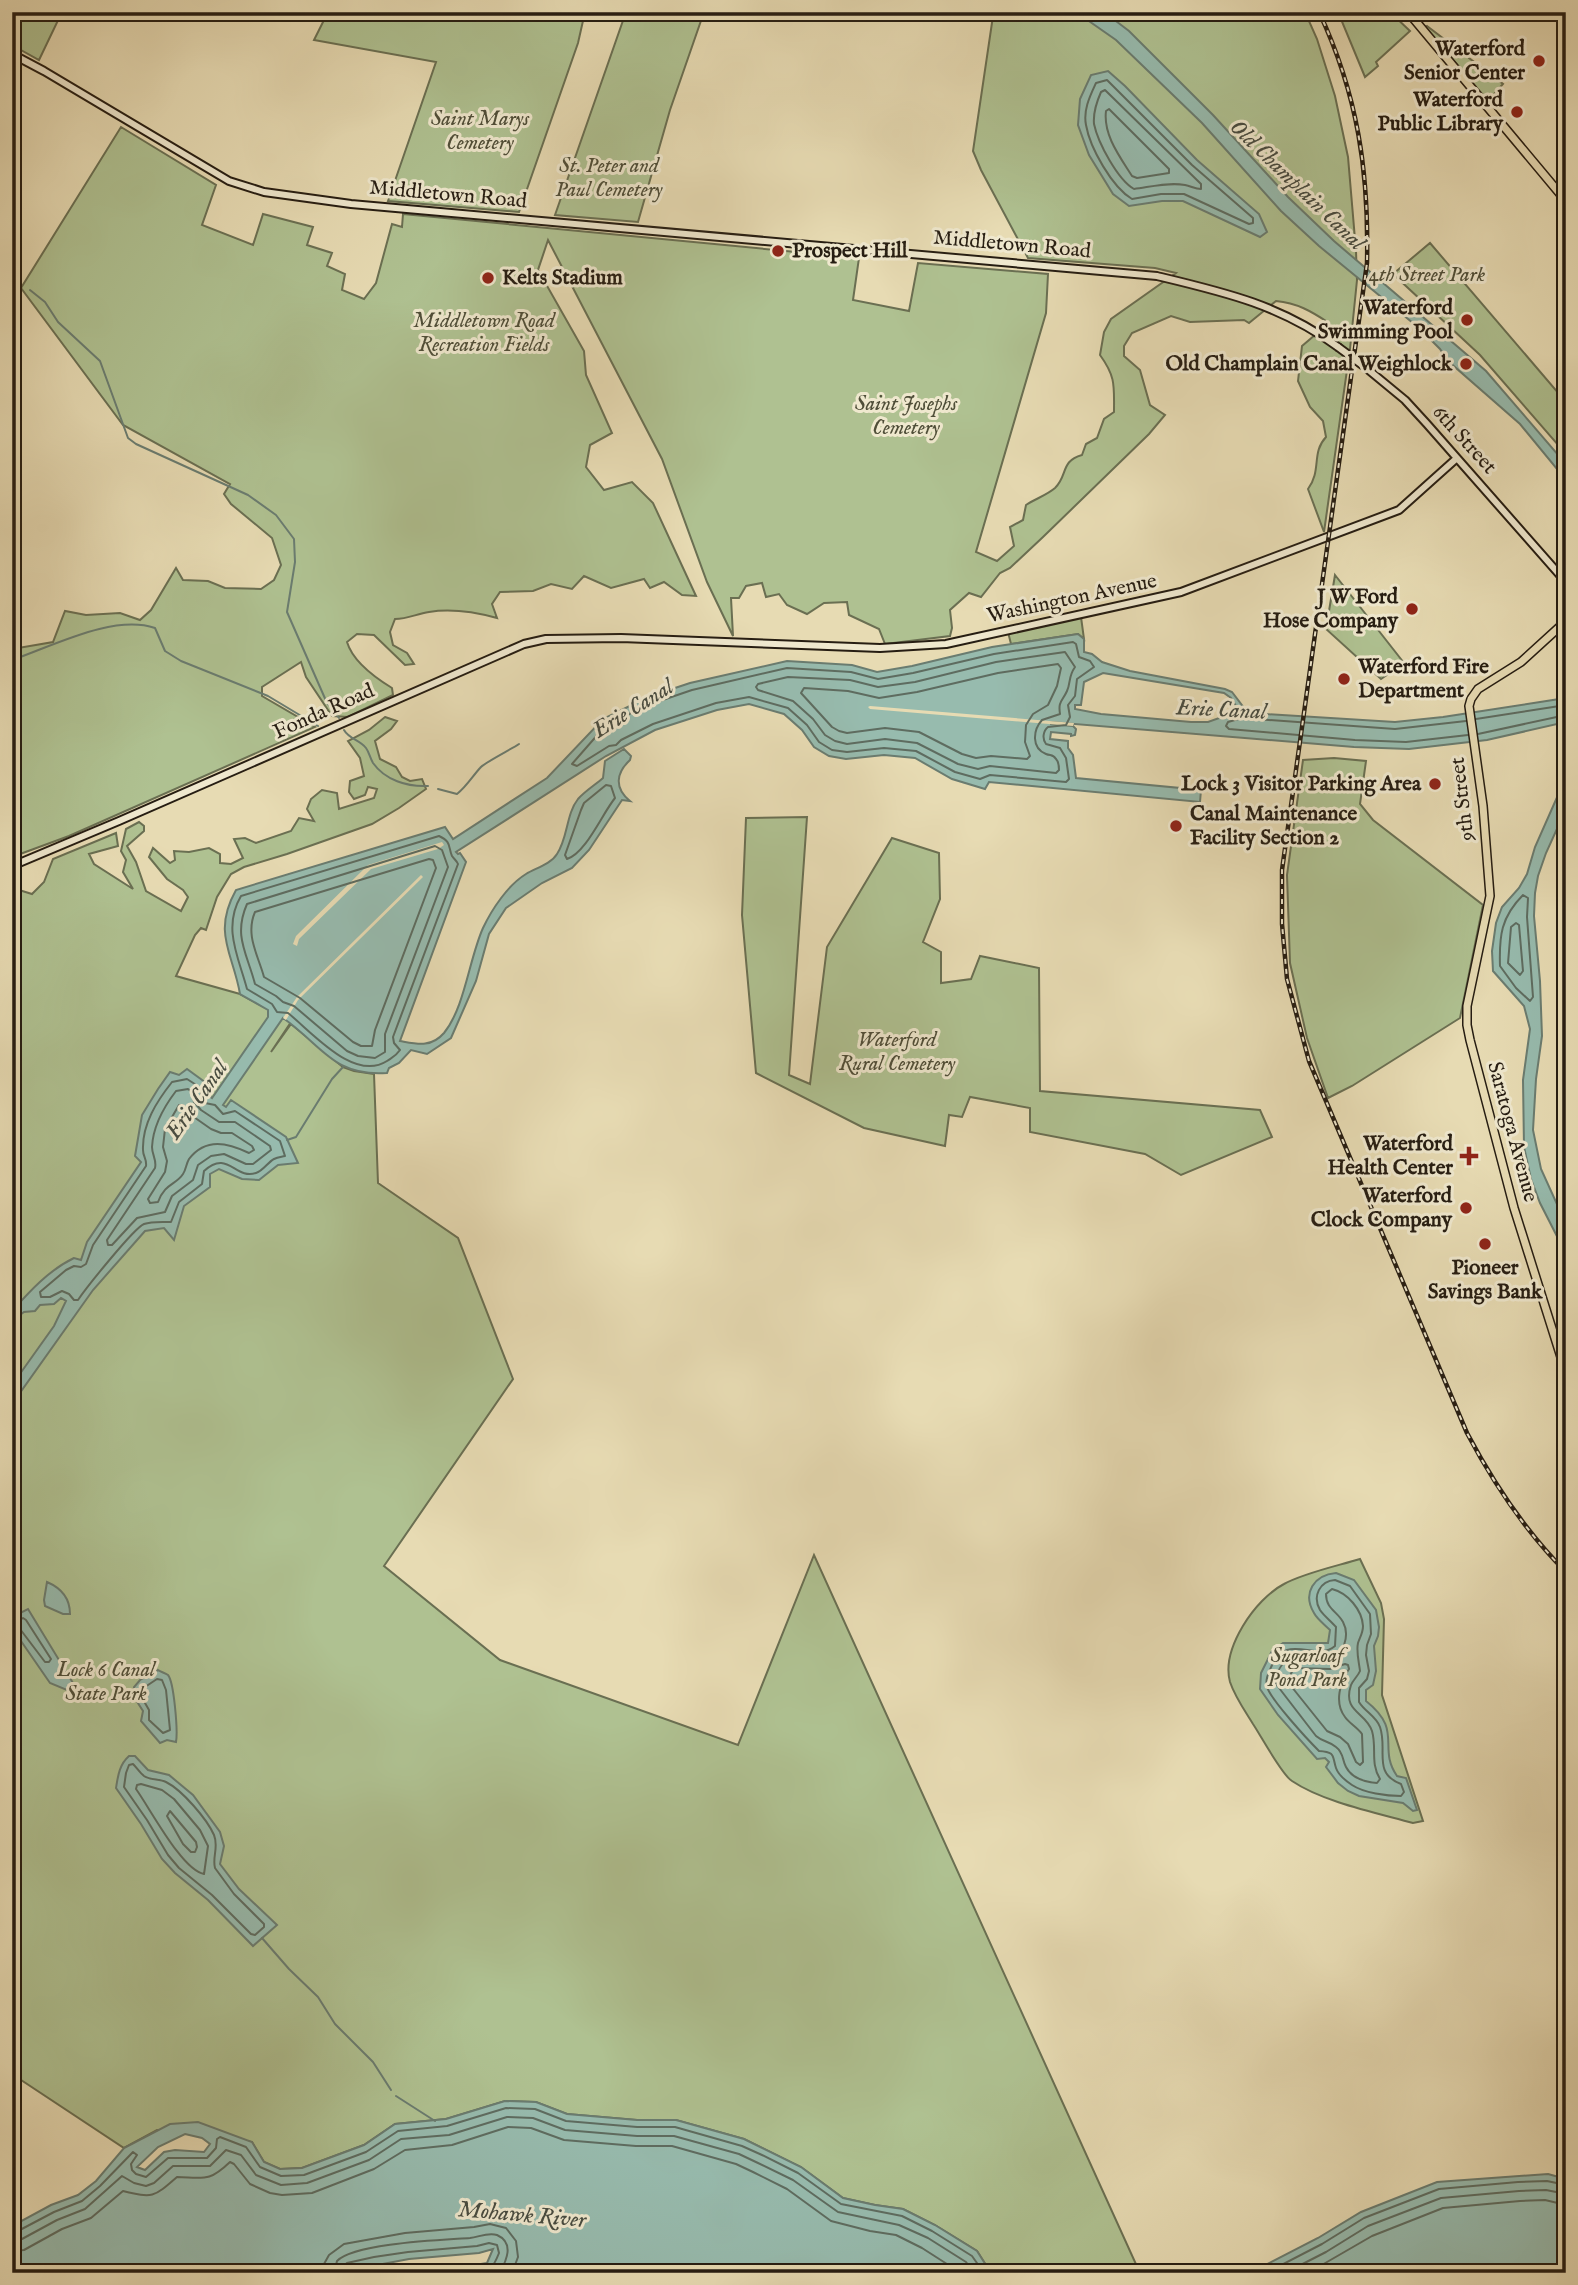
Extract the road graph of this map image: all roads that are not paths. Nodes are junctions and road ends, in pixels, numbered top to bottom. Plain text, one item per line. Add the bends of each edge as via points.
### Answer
1 (1408, 12) edge
2 (12, 54) edge
3 (1566, 201) edge
4 (1323, 335) joint
5 (1457, 458) junction
6 (1566, 582) edge
7 (1566, 621) edge
8 (660, 640) joint
9 (12, 866) edge
10 (1490, 896) joint
11 (1566, 1373) edge

1 - 3 main road
2 - 4 street, Middletown Road via 205,168 264,192 1157,276 1263,304
4 - 5 street, 6th Street, bridge via 1405,400
5 - 6 street, 6th Street
5 - 8 street, Washington Avenue via 1399,510 1181,592 946,644 901,648
7 - 10 main road, 9th Street via 1521,662 1478,689 1470,703
8 - 9 street, Fonda Road via 564,638 524,644
10 - 11 main road, Saratoga Avenue via 1467,1025 1515,1214

